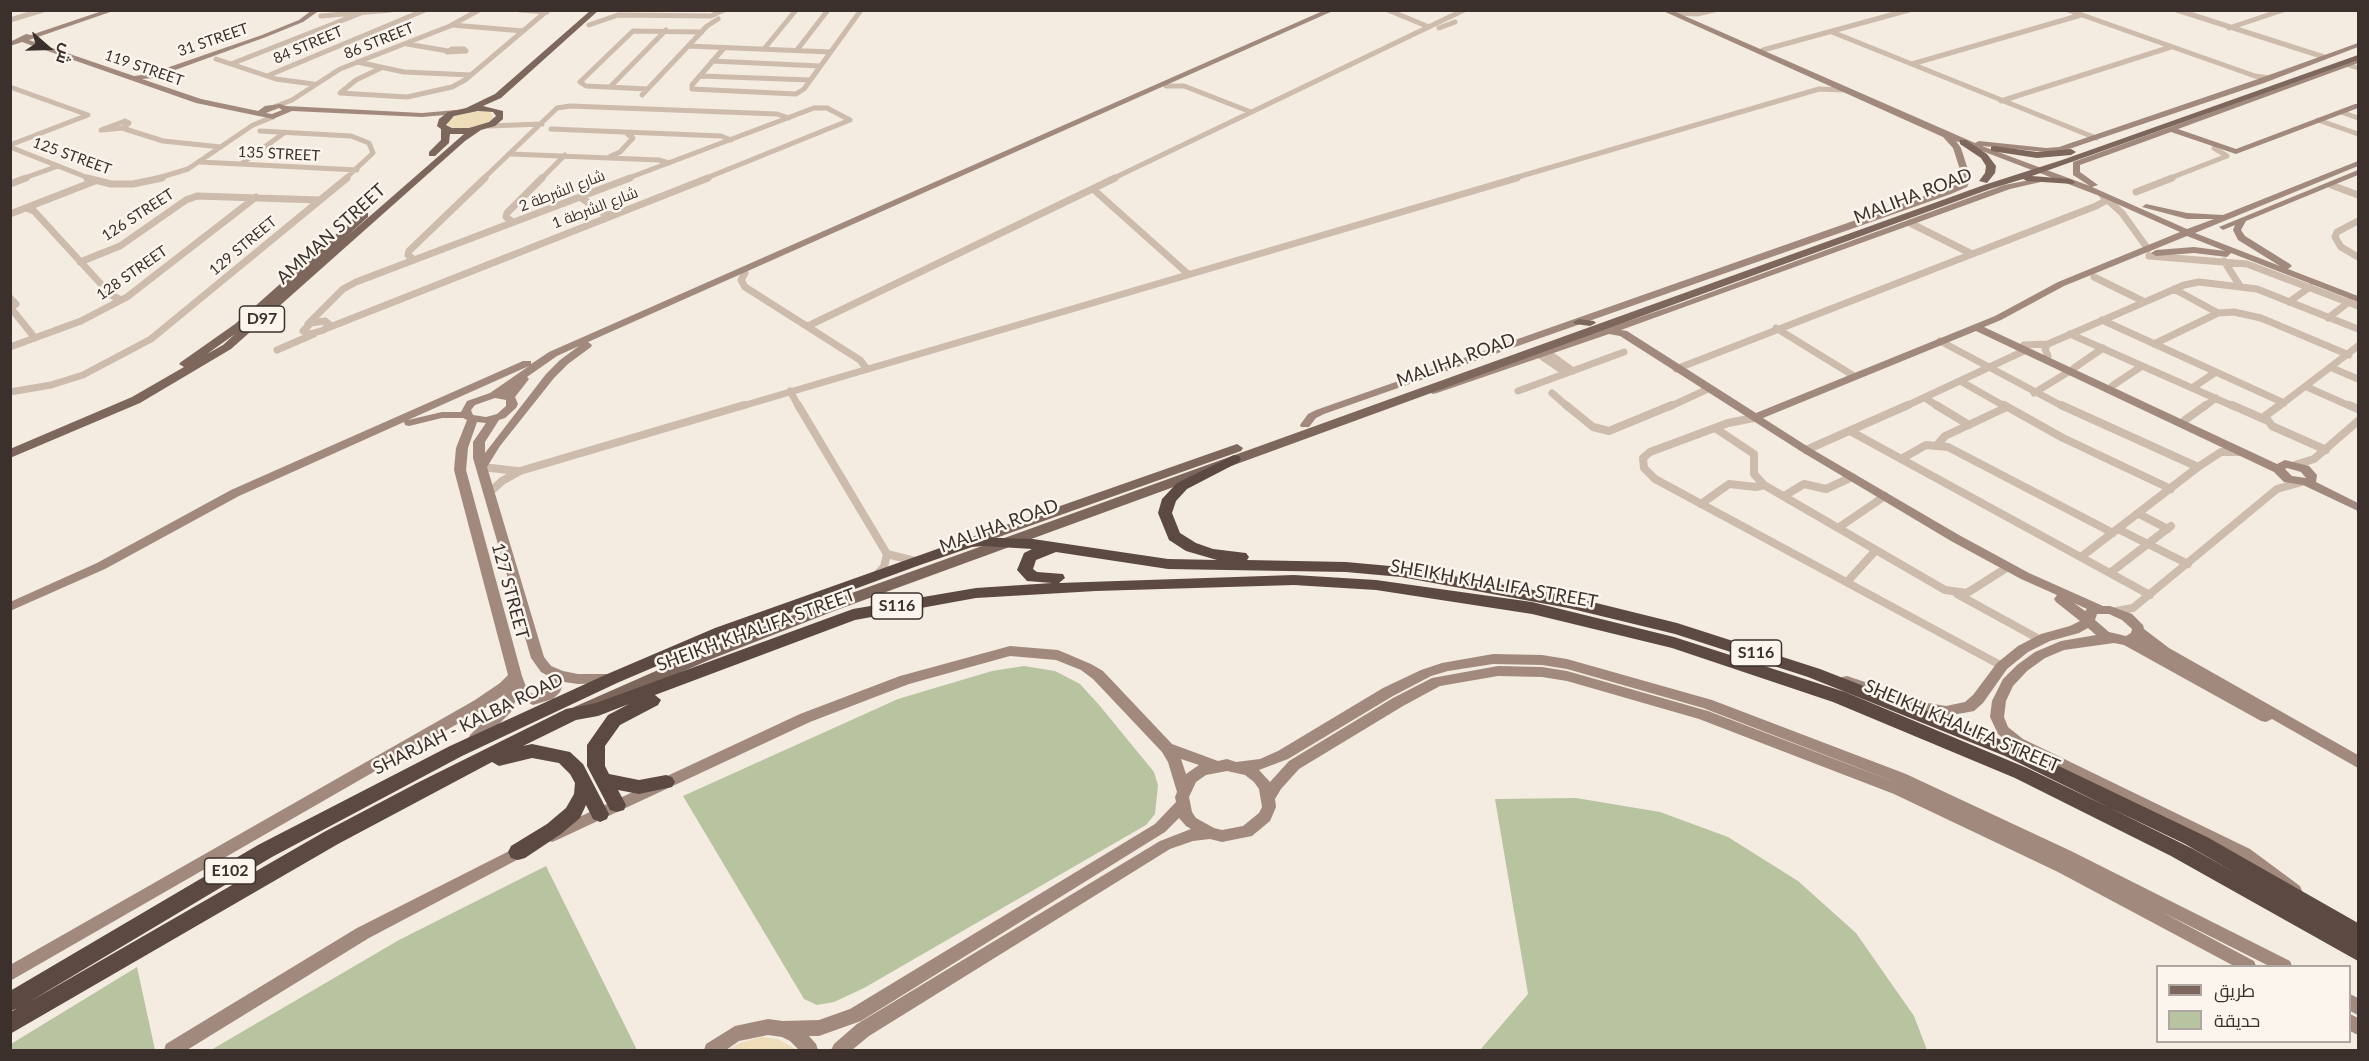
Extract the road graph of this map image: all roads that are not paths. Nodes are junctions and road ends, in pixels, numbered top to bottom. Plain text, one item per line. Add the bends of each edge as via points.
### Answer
1 (43, 10) edge
2 (103, 10) edge
3 (113, 10) edge
4 (307, 10) edge
5 (391, 10) edge
6 (425, 10) edge
7 (479, 10) edge
8 (520, 10) edge
9 (596, 10) edge
10 (606, 10) edge
11 (614, 10) edge
12 (725, 10) edge
13 (796, 10) edge
14 (828, 10) edge
15 (861, 10) edge
16 (1332, 10) edge
17 (1339, 10) edge
18 (1388, 10) edge
19 (1464, 10) edge
20 (1664, 10) edge
21 (1714, 10) edge
22 (1909, 10) edge
23 (2068, 10) edge
24 (2177, 10) edge
25 (2283, 10) edge
26 (547, 11) edge
27 (1676, 12) edge
28 (319, 13) edge
29 (352, 15) junction
30 (628, 15) junction
31 (2081, 15) junction
32 (10, 18) edge
33 (713, 18) junction
34 (1700, 18) junction
35 (1441, 21) junction
36 (451, 25) junction
37 (589, 25) junction
38 (707, 26) junction
39 (1429, 27) junction
40 (1438, 28) dead end
41 (2229, 28) junction
42 (666, 30) junction
43 (523, 32) junction
44 (702, 32) junction
45 (1832, 32) junction
46 (259, 34) junction
47 (39, 35) junction
48 (25, 38) junction
49 (10, 42) edge
50 (406, 43) junction
51 (2358, 45) edge
52 (236, 46) junction
53 (688, 46) junction
54 (2171, 46) junction
55 (724, 48) junction
56 (764, 49) junction
57 (797, 50) junction
58 (1763, 50) junction
59 (2358, 50) edge
60 (448, 51) dead end
61 (830, 52) junction
62 (62, 54) junction
63 (83, 54) junction
64 (2358, 57) edge
65 (216, 58) dead end
66 (2320, 59) junction
67 (712, 61) junction
68 (357, 62) junction
69 (2358, 62) edge
70 (231, 64) junction
71 (1912, 64) junction
72 (2349, 65) junction
73 (820, 66) junction
74 (381, 68) junction
75 (2358, 68) edge
76 (140, 73) junction
77 (124, 75) junction
78 (471, 75) junction
79 (150, 76) junction
80 (267, 76) junction
81 (701, 76) junction
82 (2258, 79) junction
83 (810, 80) junction
84 (1821, 80) junction
85 (1182, 83) junction
86 (314, 84) junction
87 (10, 87) edge
88 (610, 87) junction
89 (648, 89) junction
90 (1819, 89) junction
91 (2243, 89) junction
92 (1844, 90) junction
93 (642, 95) dead end
94 (2001, 101) junction
95 (289, 105) junction
96 (2358, 106) edge
97 (271, 107) junction
98 (470, 109) junction
99 (456, 112) junction
100 (1251, 112) junction
101 (2341, 112) junction
102 (500, 113) junction
103 (2200, 113) junction
104 (772, 114) junction
105 (2211, 114) junction
106 (260, 115) junction
107 (551, 115) junction
108 (275, 116) junction
109 (785, 117) junction
110 (2358, 118) edge
111 (2318, 120) junction
112 (849, 121) joint
113 (527, 122) junction
114 (543, 123) junction
115 (771, 124) junction
116 (253, 125) junction
117 (443, 127) junction
118 (122, 128) dead end
119 (482, 128) junction
120 (550, 129) dead end
121 (2170, 129) junction
122 (536, 130) junction
123 (260, 132) dead end
124 (625, 132) junction
125 (284, 133) junction
126 (2358, 134) edge
127 (742, 135) junction
128 (1946, 135) junction
129 (2100, 137) junction
130 (724, 138) junction
131 (1964, 142) junction
132 (1977, 142) junction
133 (10, 146) edge
134 (222, 147) junction
135 (2217, 147) junction
136 (1994, 149) junction
137 (512, 153) junction
138 (565, 155) junction
139 (605, 157) junction
140 (2068, 157) junction
141 (660, 161) junction
142 (200, 162) junction
143 (2358, 163) edge
144 (241, 164) junction
145 (58, 166) junction
146 (2038, 169) junction
147 (357, 170) junction
148 (2358, 172) edge
149 (95, 181) junction
150 (1984, 181) junction
151 (2074, 181) junction
152 (10, 184) edge
153 (2331, 185) junction
154 (1093, 189) junction
155 (2099, 192) junction
156 (2136, 192) dead end
157 (2358, 195) edge
158 (256, 197) junction
159 (581, 199) junction
160 (319, 200) junction
161 (2096, 206) junction
162 (2129, 206) junction
163 (2146, 207) junction
164 (26, 208) junction
165 (2117, 209) junction
166 (10, 214) edge
167 (508, 214) junction
168 (534, 214) junction
169 (2233, 214) junction
170 (609, 216) junction
171 (1887, 216) junction
172 (2242, 220) junction
173 (516, 221) junction
174 (1910, 223) junction
175 (2357, 224) edge
176 (489, 232) junction
177 (2197, 233) junction
178 (412, 249) junction
179 (2153, 251) junction
180 (436, 252) junction
181 (1971, 254) junction
182 (2358, 257) edge
183 (417, 259) junction
184 (2224, 261) junction
185 (80, 262) junction
186 (2265, 263) junction
187 (2287, 266) junction
188 (386, 270) junction
189 (745, 273) junction
190 (1188, 274) junction
191 (1742, 277) junction
192 (2094, 277) junction
193 (1758, 278) junction
194 (2061, 284) junction
195 (2311, 284) junction
196 (2240, 286) junction
197 (2174, 289) junction
198 (2358, 293) edge
199 (2327, 294) joint
200 (10, 298) edge
201 (121, 300) junction
202 (2354, 300) edge
203 (1685, 301) junction
204 (2145, 302) junction
205 (2289, 302) junction
206 (2358, 306) edge
207 (10, 307) edge
208 (320, 312) junction
209 (2218, 313) junction
210 (1998, 318) junction
211 (2328, 318) junction
212 (2102, 320) junction
213 (308, 324) junction
214 (325, 324) junction
215 (808, 326) junction
216 (1978, 326) junction
217 (1776, 328) junction
218 (1623, 329) junction
219 (2358, 329) edge
220 (304, 332) junction
221 (317, 333) junction
222 (1958, 334) junction
223 (2070, 334) junction
224 (35, 338) junction
225 (593, 341) junction
226 (1940, 341) junction
227 (295, 342) junction
228 (2048, 344) junction
229 (2154, 344) junction
230 (2358, 346) edge
231 (10, 347) edge
232 (2023, 347) junction
233 (2103, 348) junction
234 (277, 350) dead end
235 (1624, 352) dead end
236 (553, 354) junction
237 (1544, 354) junction
238 (2349, 355) junction
239 (2048, 356) junction
240 (2142, 366) junction
241 (2332, 368) junction
242 (867, 369) junction
243 (1676, 369) junction
244 (1989, 369) junction
245 (2072, 370) junction
246 (1570, 372) junction
247 (2216, 372) junction
248 (1854, 376) junction
249 (2358, 379) edge
250 (1962, 381) junction
251 (2112, 386) junction
252 (2307, 387) junction
253 (2192, 388) junction
254 (1708, 389) junction
255 (790, 391) junction
256 (1518, 391) dead end
257 (10, 392) edge
258 (1420, 392) junction
259 (1552, 393) dead end
260 (2034, 393) junction
261 (494, 395) junction
262 (510, 397) junction
263 (1924, 398) junction
264 (2216, 398) junction
265 (2284, 403) junction
266 (2007, 407) junction
267 (2358, 409) edge
268 (470, 413) junction
269 (1754, 418) junction
270 (494, 419) junction
271 (2185, 420) junction
272 (2266, 420) junction
273 (2358, 421) edge
274 (389, 425) junction
275 (1969, 425) junction
276 (1715, 428) junction
277 (1850, 431) junction
278 (1938, 444) junction
279 (10, 445) edge
280 (2221, 447) junction
281 (1806, 450) junction
282 (2326, 450) junction
283 (10, 454) edge
284 (1234, 459) junction
285 (1901, 459) junction
286 (2313, 459) junction
287 (482, 467) junction
288 (2198, 467) junction
289 (2285, 468) junction
290 (520, 471) junction
291 (1852, 477) junction
292 (2308, 479) junction
293 (1764, 485) junction
294 (2171, 489) junction
295 (2277, 489) junction
296 (489, 494) junction
297 (1784, 496) junction
298 (1885, 496) junction
299 (2358, 499) edge
300 (1701, 504) junction
301 (2358, 507) edge
302 (2139, 514) junction
303 (1838, 528) junction
304 (2116, 531) junction
305 (1012, 541) junction
306 (971, 542) junction
307 (2148, 544) junction
308 (1876, 550) junction
309 (887, 554) junction
310 (1100, 556) junction
311 (2081, 557) junction
312 (915, 561) junction
313 (2188, 564) junction
314 (1327, 567) junction
315 (2008, 567) junction
316 (2110, 573) junction
317 (876, 574) junction
318 (2025, 576) junction
319 (1239, 582) junction
320 (1847, 582) junction
321 (1956, 594) junction
322 (2150, 595) junction
323 (911, 604) junction
324 (10, 607) edge
325 (2133, 608) junction
326 (2099, 609) junction
327 (2116, 611) junction
328 (10, 614) edge
329 (2089, 621) junction
330 (2134, 633) junction
331 (2039, 639) junction
332 (2111, 639) junction
333 (2002, 666) junction
334 (1814, 673) junction
335 (515, 676) junction
336 (560, 676) junction
337 (611, 679) junction
338 (480, 704) junction
339 (506, 708) junction
340 (572, 714) junction
341 (1167, 748) junction
342 (456, 751) junction
343 (2358, 762) edge
344 (1216, 766) junction
345 (1238, 767) junction
346 (666, 782) junction
347 (584, 784) junction
348 (611, 793) junction
349 (1183, 797) junction
350 (1269, 797) junction
351 (597, 808) junction
352 (1210, 833) junction
353 (331, 838) junction
354 (518, 852) junction
355 (2303, 900) junction
356 (2358, 933) edge
357 (2358, 952) edge
358 (2246, 965) edge
359 (2282, 965) edge
360 (10, 974) edge
361 (10, 1002) edge
362 (10, 1024) edge
363 (783, 1029) junction
364 (172, 1050) edge
365 (712, 1050) edge
366 (810, 1050) edge
367 (840, 1050) edge

1 - 32 street
2 - 48 street
3 - 47 street
4 - 46 street, 31 STREET
5 - 29 street
6 - 80 street, 84 STREET
7 - 36 street, 86 STREET
8 - 26 street
9 - 98 main road via 498,96
10 - 37 main road
11 - 30 street
12 - 33 street
13 - 56 street
14 - 57 street
15 - 61 street
16 - 236 street
17 - 85 street
18 - 39 street
19 - 35 street
20 - 84 street
21 - 34 street
22 - 45 street
23 - 31 street
24 - 41 street
25 - 41 street
26 - 43 street
27 - 34 street
28 - 29 street
28 - 52 street, 31 STREET
29 - 70 street
30 - 33 street
30 - 37 street via 608,17
31 - 54 street
31 - 71 street
33 - 38 street
33 - 38 street
34 - 58 street
35 - 39 street
35 - 40 street via 1453,23
36 - 43 street
36 - 50 street, 86 STREET
37 - 102 main road via 507,99
38 - 44 street
39 - 100 street
41 - 66 street
42 - 44 street
42 - 88 street
42 - 88 street via 631,32 580,82
43 - 78 street
44 - 53 street
45 - 58 street
45 - 71 street
46 - 52 street via 232,45
46 - 76 street, 31 STREET
47 - 48 street
47 - 63 street, 119 STREET via 39,39
48 - 49 street
48 - 62 street, 119 STREET
50 - 60 street
50 - 68 street, 86 STREET
51 - 66 street
52 - 79 street, 31 STREET
53 - 55 street
53 - 89 street
54 - 82 street
54 - 94 street
55 - 56 street
55 - 67 street
56 - 57 street
57 - 61 street
58 - 132 street
59 - 91 main road, MALIHA ROAD
61 - 73 street
62 - 63 street
62 - 77 street, 119 STREET
63 - 76 street, 119 STREET
64 - 103 main road, MALIHA ROAD
65 - 70 street
66 - 82 street
67 - 73 street
67 - 81 street
68 - 74 street
68 - 86 street, 86 STREET
69 - 72 street
70 - 80 street
71 - 94 street
72 - 75 street
72 - 105 street
73 - 83 street
74 - 78 street
74 - 78 street via 340,93 418,96 452,87
76 - 79 street, 119 STREET
77 - 79 street
77 - 106 street, 119 STREET via 213,105
79 - 97 street, 119 STREET via 224,102
80 - 86 street
81 - 83 street
81 - 83 street via 692,89 796,94
82 - 91 street
84 - 90 street
84 - 92 street
85 - 100 street
85 - 189 street via 1166,86
86 - 95 street, 86 STREET
87 - 133 street via 80,112 84,117
88 - 89 street
89 - 93 street
90 - 92 street
90 - 190 street
91 - 129 main road, MALIHA ROAD
92 - 128 street
94 - 129 street
95 - 97 street, 119 STREET
95 - 99 street via 422,115
95 - 108 street
96 - 101 street
97 - 106 street
98 - 99 main road
98 - 102 main road via 490,108
99 - 117 main road via 447,116
100 - 154 street
101 - 110 street
101 - 111 street
102 - 113 street
102 - 119 main road, AMMAN STREET via 496,122
103 - 105 main road
103 - 140 main road, MALIHA ROAD
104 - 107 street via 578,106 562,108
104 - 109 street
104 - 115 street via 777,118
105 - 121 street
106 - 108 street, 119 STREET
106 - 116 street, 125 STREET
107 - 113 street
107 - 114 street
108 - 116 street, 125 STREET
108 - 117 street via 419,120
109 - 112 street, شارع الشرطة 2 via 820,107
109 - 115 street, شارع الشرطة 2
111 - 126 street
111 - 135 street via 2238,152
112 - 170 street, شارع الشرطة 1
113 - 114 street
113 - 119 street
113 - 122 street
114 - 122 street
115 - 127 street, شارع الشرطة 2
116 - 134 street, 125 STREET
117 - 119 main road
117 - 279 main road, AMMAN STREET / D97 via 447,138 440,148 214,344 122,399
118 - 134 street via 163,141
119 - 283 main road, AMMAN STREET / D97 via 462,139 227,347 136,400
120 - 124 street
121 - 135 street
121 - 155 street via 2076,164 2076,173
122 - 137 street
123 - 125 street, 129 STREET
124 - 130 street
124 - 139 street via 632,139 619,153
125 - 144 street
125 - 147 street, 129 STREET via 340,135 366,141 373,153
127 - 130 street, شارع الشرطة 2
127 - 130 street
128 - 131 street
128 - 171 street via 1958,150 1966,183
129 - 132 street via 2054,151
129 - 140 main road, MALIHA ROAD
129 - 146 main road
130 - 141 street, شارع الشرطة 2 via 717,145 684,158
131 - 146 street
131 - 150 main road via 1990,166
132 - 136 street
133 - 145 street, 125 STREET
134 - 142 street, 125 STREET
135 - 156 street via 2227,156
136 - 140 main road
136 - 146 street
137 - 138 street
137 - 178 street
138 - 139 street
138 - 167 street
139 - 141 street
140 - 146 main road, MALIHA ROAD
140 - 151 main road via 2068,170
141 - 159 street, شارع الشرطة 2 via 652,170
142 - 144 street, 135 STREET
142 - 149 street, 125 STREET via 148,182
143 - 169 street
144 - 147 street, 135 STREET
145 - 149 street, 125 STREET
145 - 152 street
146 - 150 main road, MALIHA ROAD
146 - 151 main road
146 - 174 street via 2007,186
146 - 191 main road, MALIHA ROAD
147 - 160 street, 129 STREET
148 - 153 street
149 - 164 street
150 - 171 main road, MALIHA ROAD
151 - 155 street
153 - 157 street
153 - 172 street
154 - 190 street
154 - 215 street
155 - 161 street via 2105,201
155 - 162 street
155 - 163 street
155 - 165 street
158 - 160 street, 126 STREET
158 - 185 street, 126 STREET via 191,198 120,246
158 - 201 street, 128 STREET
159 - 168 street, شارع الشرطة 2
159 - 170 street
160 - 257 street, 129 STREET via 141,345 73,379
161 - 165 street
161 - 181 street
162 - 177 street
162 - 179 street via 2162,233
163 - 169 street via 2196,216
163 - 177 street
164 - 166 street
164 - 185 street via 34,211
165 - 179 street
167 - 168 street
167 - 173 street
167 - 176 street
168 - 173 street, شارع الشرطة 2
169 - 177 street
170 - 214 street, شارع الشرطة 1 via 349,320
171 - 306 main road, MALIHA ROAD
172 - 177 street
172 - 187 street via 2237,230 2241,238
173 - 176 street, شارع الشرطة 2
174 - 181 street
174 - 193 street
175 - 182 street via 2337,232 2335,237 2341,247
176 - 180 street, شارع الشرطة 2
177 - 179 street
177 - 186 street
177 - 187 street
178 - 180 street
178 - 183 street
178 - 188 street
179 - 184 street
179 - 186 street via 2204,250
179 - 192 street
179 - 194 street
180 - 183 street, شارع الشرطة 2
181 - 217 street
183 - 188 street, شارع الشرطة 2
184 - 195 street via 2253,265
184 - 196 street
185 - 201 street via 111,295
186 - 195 street
187 - 198 street
188 - 208 street, شارع الشرطة 2 via 349,285
189 - 215 street via 743,285
189 - 225 street
190 - 242 street
191 - 193 main road
191 - 203 main road, MALIHA ROAD
192 - 194 street via 2071,286
192 - 204 street
193 - 203 street
194 - 210 street
195 - 199 street
195 - 202 street
195 - 205 street
196 - 197 street via 2199,282
196 - 205 street
197 - 204 street
197 - 209 street
199 - 202 street
200 - 207 street via 16,304
201 - 224 street, 128 STREET via 81,321
202 - 206 street
202 - 211 street
203 - 218 street
203 - 258 main road, MALIHA ROAD
204 - 212 street
205 - 211 street
207 - 224 street
208 - 213 street, شارع الشرطة 2
208 - 214 street
209 - 229 street
209 - 238 street via 2255,316
210 - 216 street
210 - 232 street via 2002,332
211 - 219 street
212 - 223 street
212 - 229 street
213 - 214 street
213 - 220 street, شارع الشرطة 2
214 - 221 street
215 - 242 street via 860,360
216 - 222 street
216 - 232 street
217 - 243 street
217 - 248 street
218 - 237 street via 1607,330
218 - 243 street
220 - 221 street
220 - 227 street, شارع الشرطة 2
221 - 227 street
222 - 226 street
222 - 232 street via 1985,335
223 - 228 street
223 - 233 street
224 - 231 street, 128 STREET
225 - 262 street via 537,369 519,383
225 - 287 street via 550,376
226 - 244 street
226 - 248 street
227 - 234 street
228 - 232 street
228 - 239 street
229 - 247 street
230 - 238 street
232 - 239 street
232 - 244 street
232 - 245 street
233 - 240 street
233 - 245 street
235 - 246 street
236 - 261 street
236 - 274 street
237 - 246 street
237 - 258 street via 1450,386
238 - 241 street
239 - 245 street
240 - 251 street
240 - 253 street
241 - 249 street
241 - 252 street
242 - 255 street
243 - 254 street
244 - 250 street
244 - 260 street
245 - 251 street
245 - 260 street
245 - 280 street
246 - 256 street
247 - 253 street
247 - 265 street
248 - 269 street
250 - 263 street
250 - 266 street
251 - 271 street
252 - 265 street
252 - 267 street
253 - 264 street
254 - 259 street via 1609,431 1593,427
254 - 269 street
255 - 290 street
255 - 309 street
258 - 284 main road, MALIHA ROAD
260 - 288 street
261 - 262 street
261 - 268 street
262 - 270 street, 127 STREET via 511,408
263 - 275 street
263 - 277 street
264 - 271 street
264 - 272 street
265 - 272 street via 2266,414
266 - 275 street
266 - 294 street
268 - 270 street
268 - 274 street via 428,412
268 - 328 street via 434,416 398,427 246,494 110,568
268 - 335 street, 127 STREET via 460,470
269 - 276 street
269 - 281 street
270 - 287 street, 127 STREET via 479,442
271 - 289 street
272 - 282 street
273 - 282 street
274 - 324 street via 235,493 120,556
275 - 278 street via 1942,438
276 - 293 street via 1752,451 1754,474
276 - 300 street via 1650,452 1642,461 1650,476
277 - 281 street
277 - 285 street
278 - 285 street via 1926,445
278 - 304 street
280 - 288 street
280 - 289 street
281 - 291 street
282 - 286 street
284 - 305 main road, MALIHA ROAD
284 - 314 highway via 1182,486 1169,499 1165,513 1174,536 1212,554 1304,561
285 - 311 street
286 - 289 street
286 - 292 street
287 - 290 street
287 - 296 street, 127 STREET
288 - 294 street
289 - 292 street
289 - 295 street
290 - 296 street
291 - 297 street via 1826,489 1802,485
291 - 298 street
292 - 295 street
292 - 299 street
292 - 301 street
293 - 297 street
293 - 300 street via 1730,484
294 - 302 street
295 - 313 street
296 - 336 street, 127 STREET via 538,658 546,669
297 - 303 street
298 - 303 street
298 - 315 street
300 - 320 street
302 - 304 street
302 - 307 street via 2170,527
303 - 308 street
304 - 307 street
304 - 311 street
305 - 306 highway, SHEIKH KHALIFA STREET / S116
305 - 310 highway, SHEIKH KHALIFA STREET / S116
305 - 340 main road, MALIHA ROAD via 781,625
306 - 312 highway, SHARJAH - KALBA ROAD
307 - 313 street
307 - 316 street
308 - 320 street
308 - 321 street
309 - 312 street
309 - 317 street
310 - 314 highway, SHEIKH KHALIFA STREET / S116 via 1191,566
310 - 319 highway via 1046,550 1034,553 1024,565 1028,574 1039,578 1223,578
311 - 316 street
312 - 317 highway, SHARJAH - KALBA ROAD
313 - 322 street
314 - 334 highway, SHEIKH KHALIFA STREET / S116 via 1411,574 1568,602 1688,632
315 - 318 street
315 - 321 street via 1970,592
316 - 322 street
317 - 337 highway, SHARJAH - KALBA ROAD via 721,632
318 - 326 street
318 - 329 street
319 - 323 highway, SHEIKH KHALIFA STREET / S116 via 1010,589
319 - 357 highway, SHEIKH KHALIFA STREET / S116 via 1333,582 1465,596 1588,620 1720,656 1888,716 2060,791 2233,879
320 - 333 street
321 - 331 street
322 - 325 street
323 - 340 highway, SHEIKH KHALIFA STREET / S116 via 831,622 598,709
323 - 348 highway via 833,628 624,712 606,728 596,745 594,759
325 - 327 street
325 - 330 street
326 - 327 street
326 - 329 street via 2089,615
327 - 330 street
329 - 331 street via 2074,630
329 - 332 street via 2094,629
330 - 332 street
330 - 343 street via 2263,716 2315,735
331 - 333 street
332 - 355 street via 2061,646 2022,668 1999,701 1997,717 2003,730 2047,758 2245,854
333 - 334 street via 1974,704 1954,710 1928,708
334 - 355 highway, SHEIKH KHALIFA STREET / S116 via 2074,780
335 - 336 street via 523,695 533,700 548,695
335 - 338 street
335 - 339 street, 127 STREET
336 - 337 street
337 - 342 highway, SHARJAH - KALBA ROAD
338 - 339 street via 494,702
338 - 360 street
339 - 342 street, 127 STREET via 486,730
340 - 353 highway, SHARJAH - KALBA ROAD / E102
341 - 344 street
341 - 346 street via 1086,666 1058,655 1010,651 935,670 840,703
341 - 349 street via 1178,768
342 - 361 highway, SHARJAH - KALBA ROAD / E102 via 265,851
344 - 345 street
344 - 349 street via 1191,778
345 - 350 street via 1259,778
345 - 359 street via 1273,760 1388,692 1437,670 1493,659 1567,664 1707,704 1901,778 2066,855
346 - 348 street
346 - 348 highway
347 - 351 highway
347 - 353 highway via 577,769 564,757 544,751 520,752 363,827
347 - 354 highway via 573,813
348 - 351 highway
349 - 352 street via 1191,822
349 - 363 street via 1160,828 855,1015 819,1028
350 - 352 street via 1265,817 1247,832
350 - 358 street via 1294,765 1437,682 1498,671 1567,676 1703,715 1899,790 2063,867
351 - 354 street
352 - 367 street via 1166,845 862,1030
353 - 362 highway, SHARJAH - KALBA ROAD / E102
354 - 364 street via 363,933
355 - 356 highway, SHEIKH KHALIFA STREET / S116
363 - 365 street via 752,1029 735,1034
363 - 366 street via 796,1035

